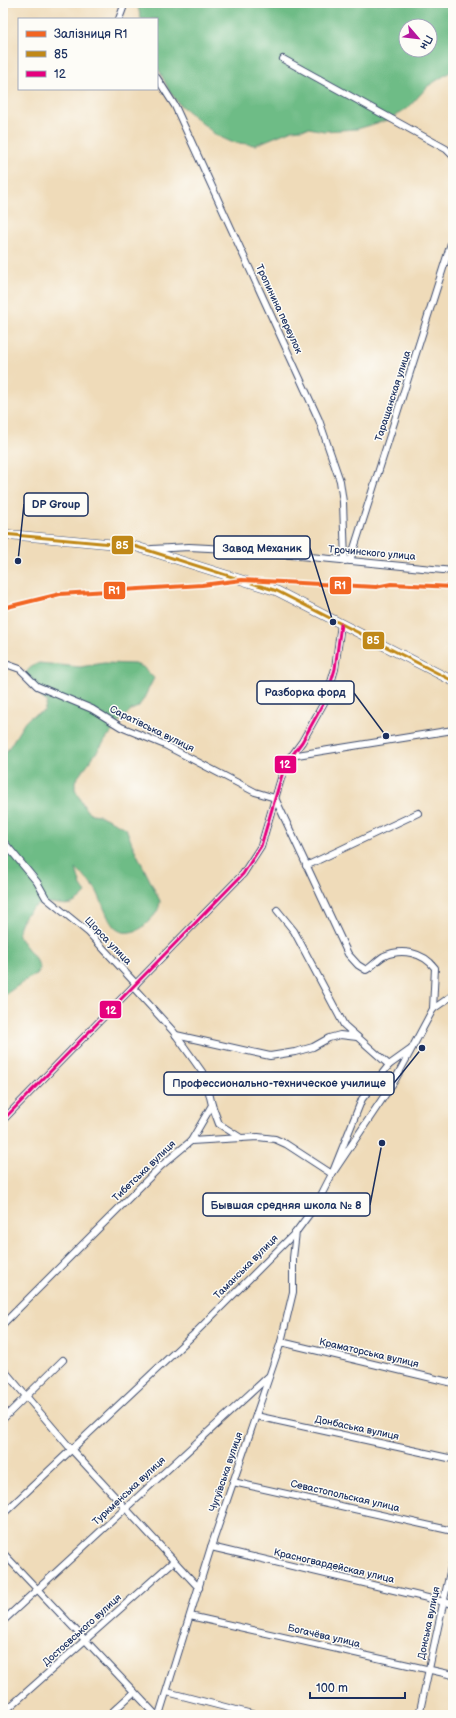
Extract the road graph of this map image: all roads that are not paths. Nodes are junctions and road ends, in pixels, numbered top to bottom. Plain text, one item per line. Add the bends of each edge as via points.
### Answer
1 (125, 3) edge
2 (119, 18) edge
3 (283, 59) dead end
4 (158, 80) edge
5 (453, 156) edge
6 (453, 237) edge
7 (3, 534) edge
8 (145, 550) junction
9 (348, 561) junction
10 (453, 571) edge
11 (341, 624) junction
12 (3, 663) edge
13 (453, 681) edge
14 (453, 730) edge
15 (291, 756) junction
16 (275, 798) junction
17 (418, 813) dead end
18 (3, 841) edge
19 (306, 866) junction
20 (277, 910) dead end
21 (135, 986) junction
22 (453, 995) edge
23 (434, 1009) junction
24 (176, 1035) junction
25 (357, 1037) junction
26 (412, 1048) junction
27 (389, 1065) junction
28 (212, 1106) junction
29 (3, 1120) edge
30 (241, 1138) junction
31 (191, 1141) junction
32 (332, 1174) junction
33 (296, 1232) junction
34 (3, 1324) edge
35 (281, 1342) junction
36 (63, 1360) dead end
37 (3, 1369) edge
38 (269, 1376) junction
39 (453, 1383) edge
40 (25, 1396) junction
41 (256, 1416) junction
42 (3, 1419) edge
43 (71, 1449) junction
44 (453, 1459) edge
45 (233, 1482) junction
46 (126, 1508) junction
47 (3, 1514) edge
48 (453, 1531) edge
49 (211, 1547) junction
50 (3, 1553) edge
51 (453, 1558) edge
52 (174, 1561) junction
53 (199, 1588) junction
54 (37, 1590) junction
55 (444, 1602) junction
56 (453, 1604) edge
57 (190, 1616) junction
58 (3, 1621) edge
59 (86, 1641) junction
60 (429, 1670) junction
61 (453, 1675) edge
62 (134, 1692) junction
63 (167, 1692) junction
64 (3, 1713) edge
65 (109, 1715) edge
66 (156, 1715) edge
67 (159, 1715) edge
68 (256, 1715) edge
69 (419, 1715) edge

1 - 2 street
3 - 5 street via 446,149
4 - 9 street, Тропинина переулок via 175,106 319,420 340,481
6 - 9 street, Таращанская улица
7 - 8 main road via 134,546
8 - 9 street, Трочинского улица via 228,549
8 - 11 main road via 277,591
9 - 10 street, Трочинского улица
11 - 13 main road
11 - 15 street via 335,669 326,699 302,742
12 - 16 street, Саратівська вулиця via 20,669 37,686 92,709 121,727 165,745 249,789
14 - 15 street
15 - 16 street via 285,765
16 - 19 street
16 - 21 street via 261,846 243,874
17 - 19 street
18 - 21 street, Щорса улица via 37,882 46,898 89,933
19 - 23 street via 348,954 358,965 366,970 382,957 399,951 415,954 432,963 435,968
20 - 25 street via 294,931 344,1025
21 - 24 street, Щорса улица
21 - 29 street
22 - 23 street, Таманська вулиця
23 - 26 street, Таманська вулиця
24 - 25 street via 270,1056 295,1052 340,1035
24 - 28 street, Щорса улица via 205,1076
25 - 27 street
26 - 27 street
26 - 32 street, Таманська вулиця via 395,1080
27 - 32 street via 362,1099
28 - 30 street, Щорса улица via 219,1124
28 - 31 street
30 - 31 street, Тибетська вулиця
30 - 32 street, Тибетська вулиця via 275,1139
31 - 34 street, Тибетська вулиця via 161,1166
32 - 33 street, Таманська вулиця via 316,1205
33 - 35 street, Чугуївська вулиця via 293,1292
33 - 43 street, Таманська вулиця via 192,1336
35 - 38 street, Чугуївська вулиця
35 - 39 street, Краматорська вулиця
36 - 40 street
37 - 40 street
38 - 41 street, Чугуївська вулиця
38 - 46 street, Туркменська вулиця
40 - 42 street
40 - 43 street
41 - 44 street, Донбаська вулиця
41 - 45 street, Чугуївська вулиця
43 - 46 street
43 - 47 street, Таманська вулиця
45 - 48 street, Севастопольская улица
45 - 49 street, Чугуївська вулиця
46 - 52 street
46 - 54 street, Туркменська вулиця
49 - 53 street, Чугуївська вулиця
49 - 55 street, Красногвардейская улица
50 - 54 street
51 - 55 street, Донська вулиця
52 - 53 street
52 - 59 street, Достоєвського вулиця
53 - 57 street, Чугуївська вулиця
54 - 58 street, Туркменська вулиця
54 - 59 street
55 - 56 street, Красногвардейская улица
55 - 60 street, Донська вулиця
57 - 60 street, Богачёва улица
57 - 63 street, Чугуївська вулиця
59 - 62 street
59 - 64 street, Достоєвського вулиця
60 - 61 street, Богачёва улица
60 - 69 street, Донська вулиця
62 - 65 street
62 - 66 street
63 - 67 street, Чугуївська вулиця
63 - 68 street

